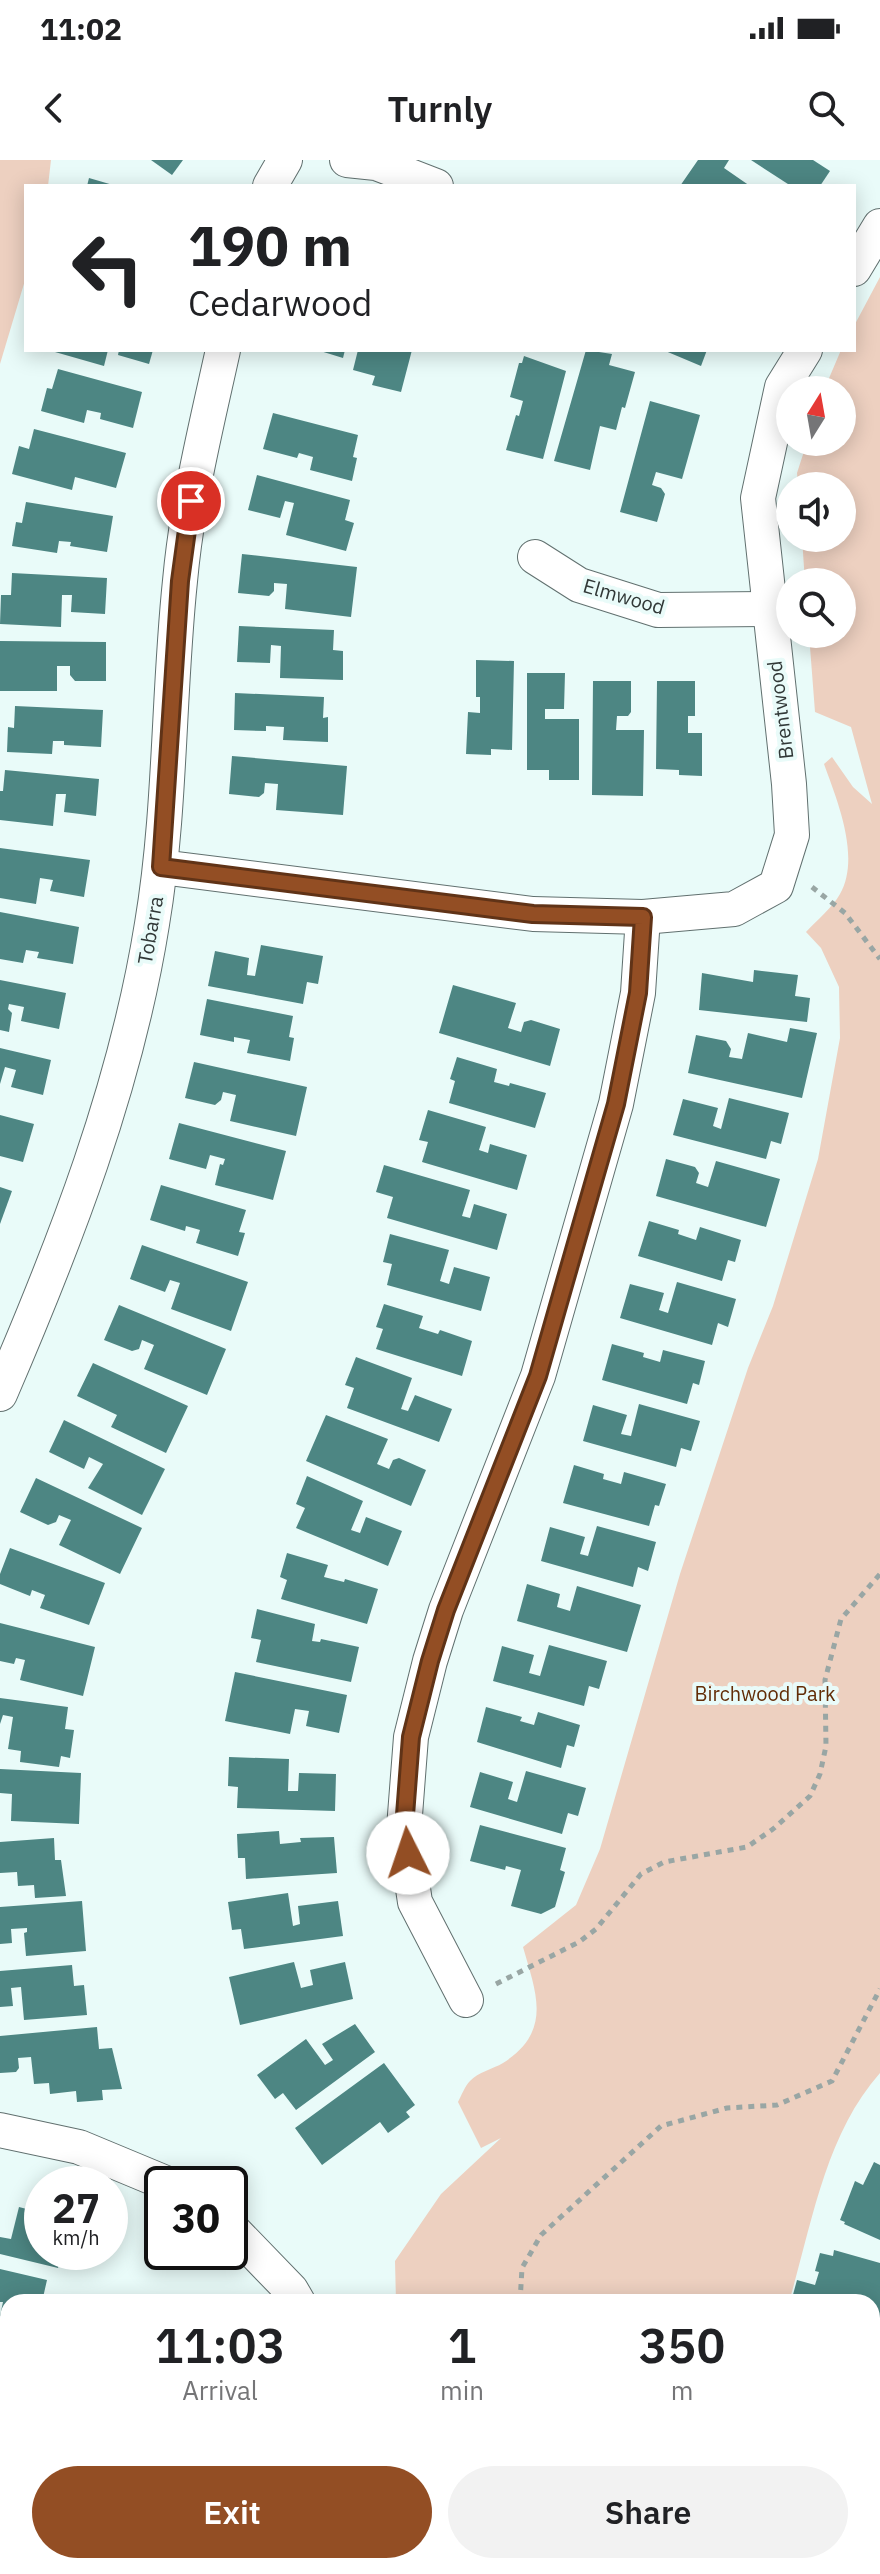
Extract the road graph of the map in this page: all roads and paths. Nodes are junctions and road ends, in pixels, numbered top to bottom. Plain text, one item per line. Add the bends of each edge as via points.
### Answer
1 (285, 160) edge
2 (347, 160) edge
3 (271, 184) edge
4 (431, 184) edge
5 (880, 226) edge
6 (856, 266) edge
7 (223, 352) edge
8 (804, 352) edge
9 (535, 557) dead end
10 (768, 609) junction
11 (161, 867) junction
12 (779, 875) junction
13 (643, 917) junction
14 (880, 959) edge
15 (0, 1394) edge
16 (880, 1574) edge
17 (880, 1989) edge
18 (466, 2000) joint
19 (0, 2130) edge
20 (144, 2174) edge
21 (248, 2246) edge
22 (293, 2294) edge
23 (520, 2294) edge

1 - 3 street
2 - 4 street via 376,163
5 - 6 street
7 - 11 street, Tobarra via 195,475 180,581
8 - 10 street, Brentwood via 782,387 758,498
9 - 10 street, Elmwood via 579,585 658,610
10 - 12 street, Brentwood via 792,835
11 - 13 street via 533,914
11 - 15 street, Tobarra via 127,1044 54,1269
12 - 13 street via 734,909
12 - 14 path via 845,913
13 - 18 street via 638,993 612,1119 538,1376 446,1610 411,1737 404,1828 415,1902
16 - 18 path via 841,1619 825,1680 826,1746 810,1796 747,1847 664,1862 641,1874 579,1942
17 - 23 path via 832,2081 777,2105 727,2108 661,2126 541,2235 522,2268
19 - 20 street via 79,2147
21 - 22 street

